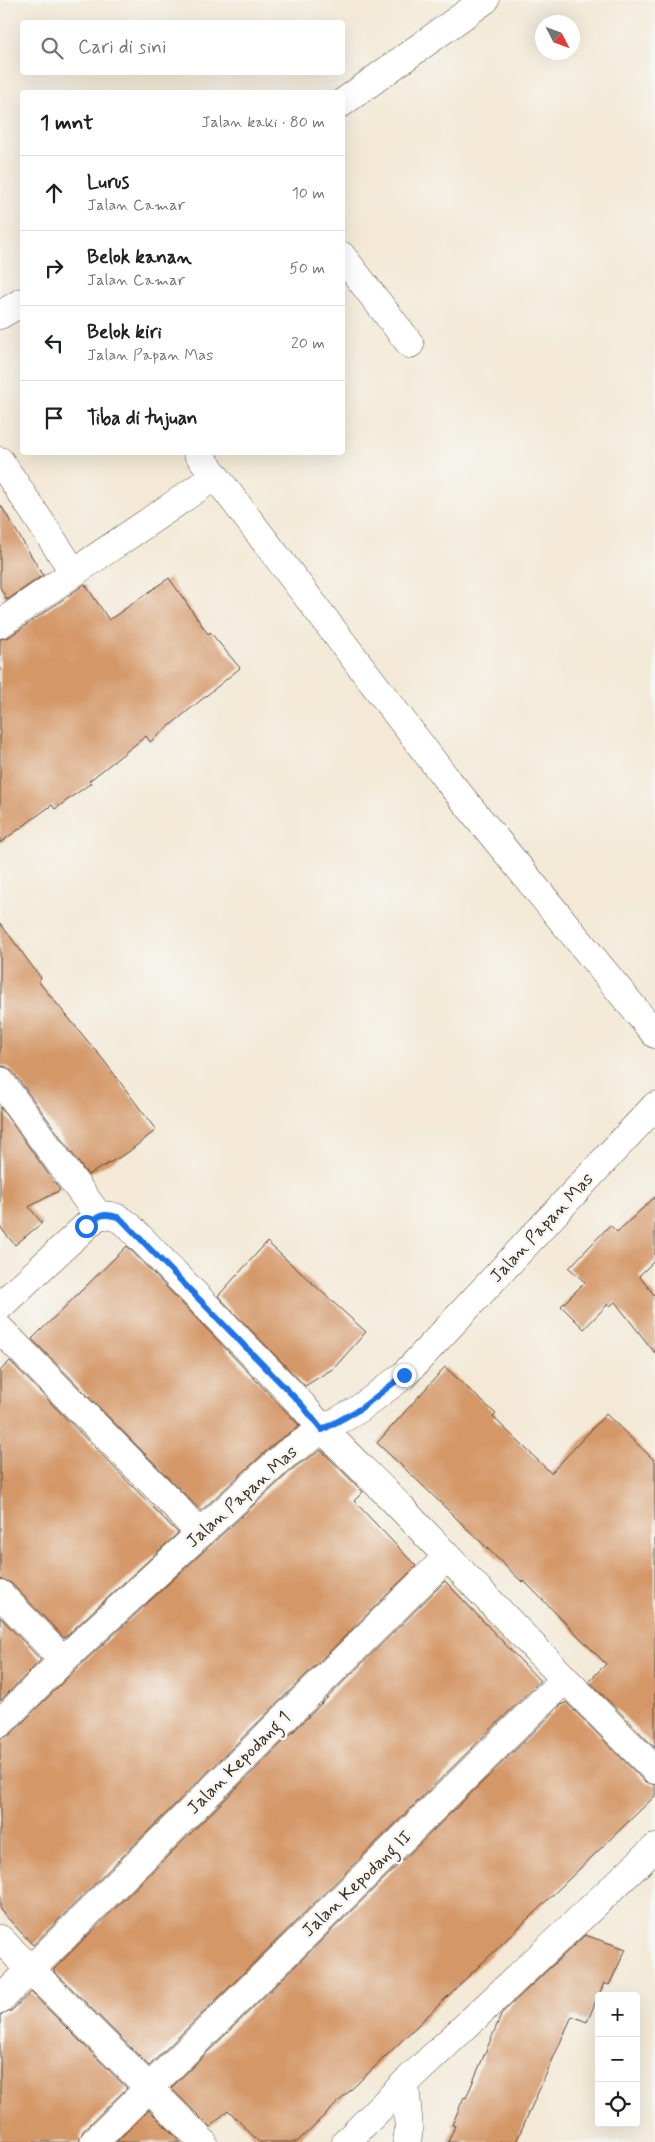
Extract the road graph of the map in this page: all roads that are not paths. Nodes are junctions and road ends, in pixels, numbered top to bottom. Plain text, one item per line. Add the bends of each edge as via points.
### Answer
1 (485, 0) edge
2 (345, 100) edge
3 (345, 260) edge
4 (20, 303) edge
5 (0, 315) edge
6 (410, 344) dead end
7 (199, 455) edge
8 (0, 461) edge
9 (215, 476) junction
10 (73, 571) junction
11 (0, 624) edge
12 (655, 1034) edge
13 (0, 1081) edge
14 (655, 1106) edge
15 (98, 1215) junction
16 (0, 1306) edge
17 (0, 1330) edge
18 (322, 1430) junction
19 (200, 1534) junction
20 (448, 1557) junction
21 (0, 1594) edge
22 (64, 1660) junction
23 (565, 1679) junction
24 (0, 1723) edge
25 (655, 1770) edge
26 (655, 1848) edge
27 (0, 1939) edge
28 (30, 1970) junction
29 (0, 2000) edge
30 (405, 2084) junction
31 (149, 2088) junction
32 (94, 2142) edge
33 (203, 2142) edge
34 (346, 2142) edge
35 (407, 2142) edge

1 - 2 street
3 - 6 street
4 - 5 street
7 - 9 street
8 - 10 street
9 - 10 street
9 - 12 street via 445,777
10 - 11 street
13 - 15 street
14 - 18 street, Jalan Papan Mas via 404,1375 360,1409
15 - 16 street
15 - 18 street via 120,1218 129,1226 302,1405
17 - 19 street
18 - 19 street, Jalan Papan Mas via 286,1454
18 - 20 street
19 - 22 street, Jalan Papan Mas
20 - 23 street
20 - 28 street, Jalan Kepodang 1
21 - 22 street
22 - 24 street, Jalan Papan Mas
23 - 25 street
23 - 31 street, Jalan Kepodang II
26 - 30 street
27 - 28 street
28 - 29 street, Jalan Kepodang 1
28 - 31 street
30 - 34 street
30 - 35 street
31 - 32 street, Jalan Kepodang II
31 - 33 street

